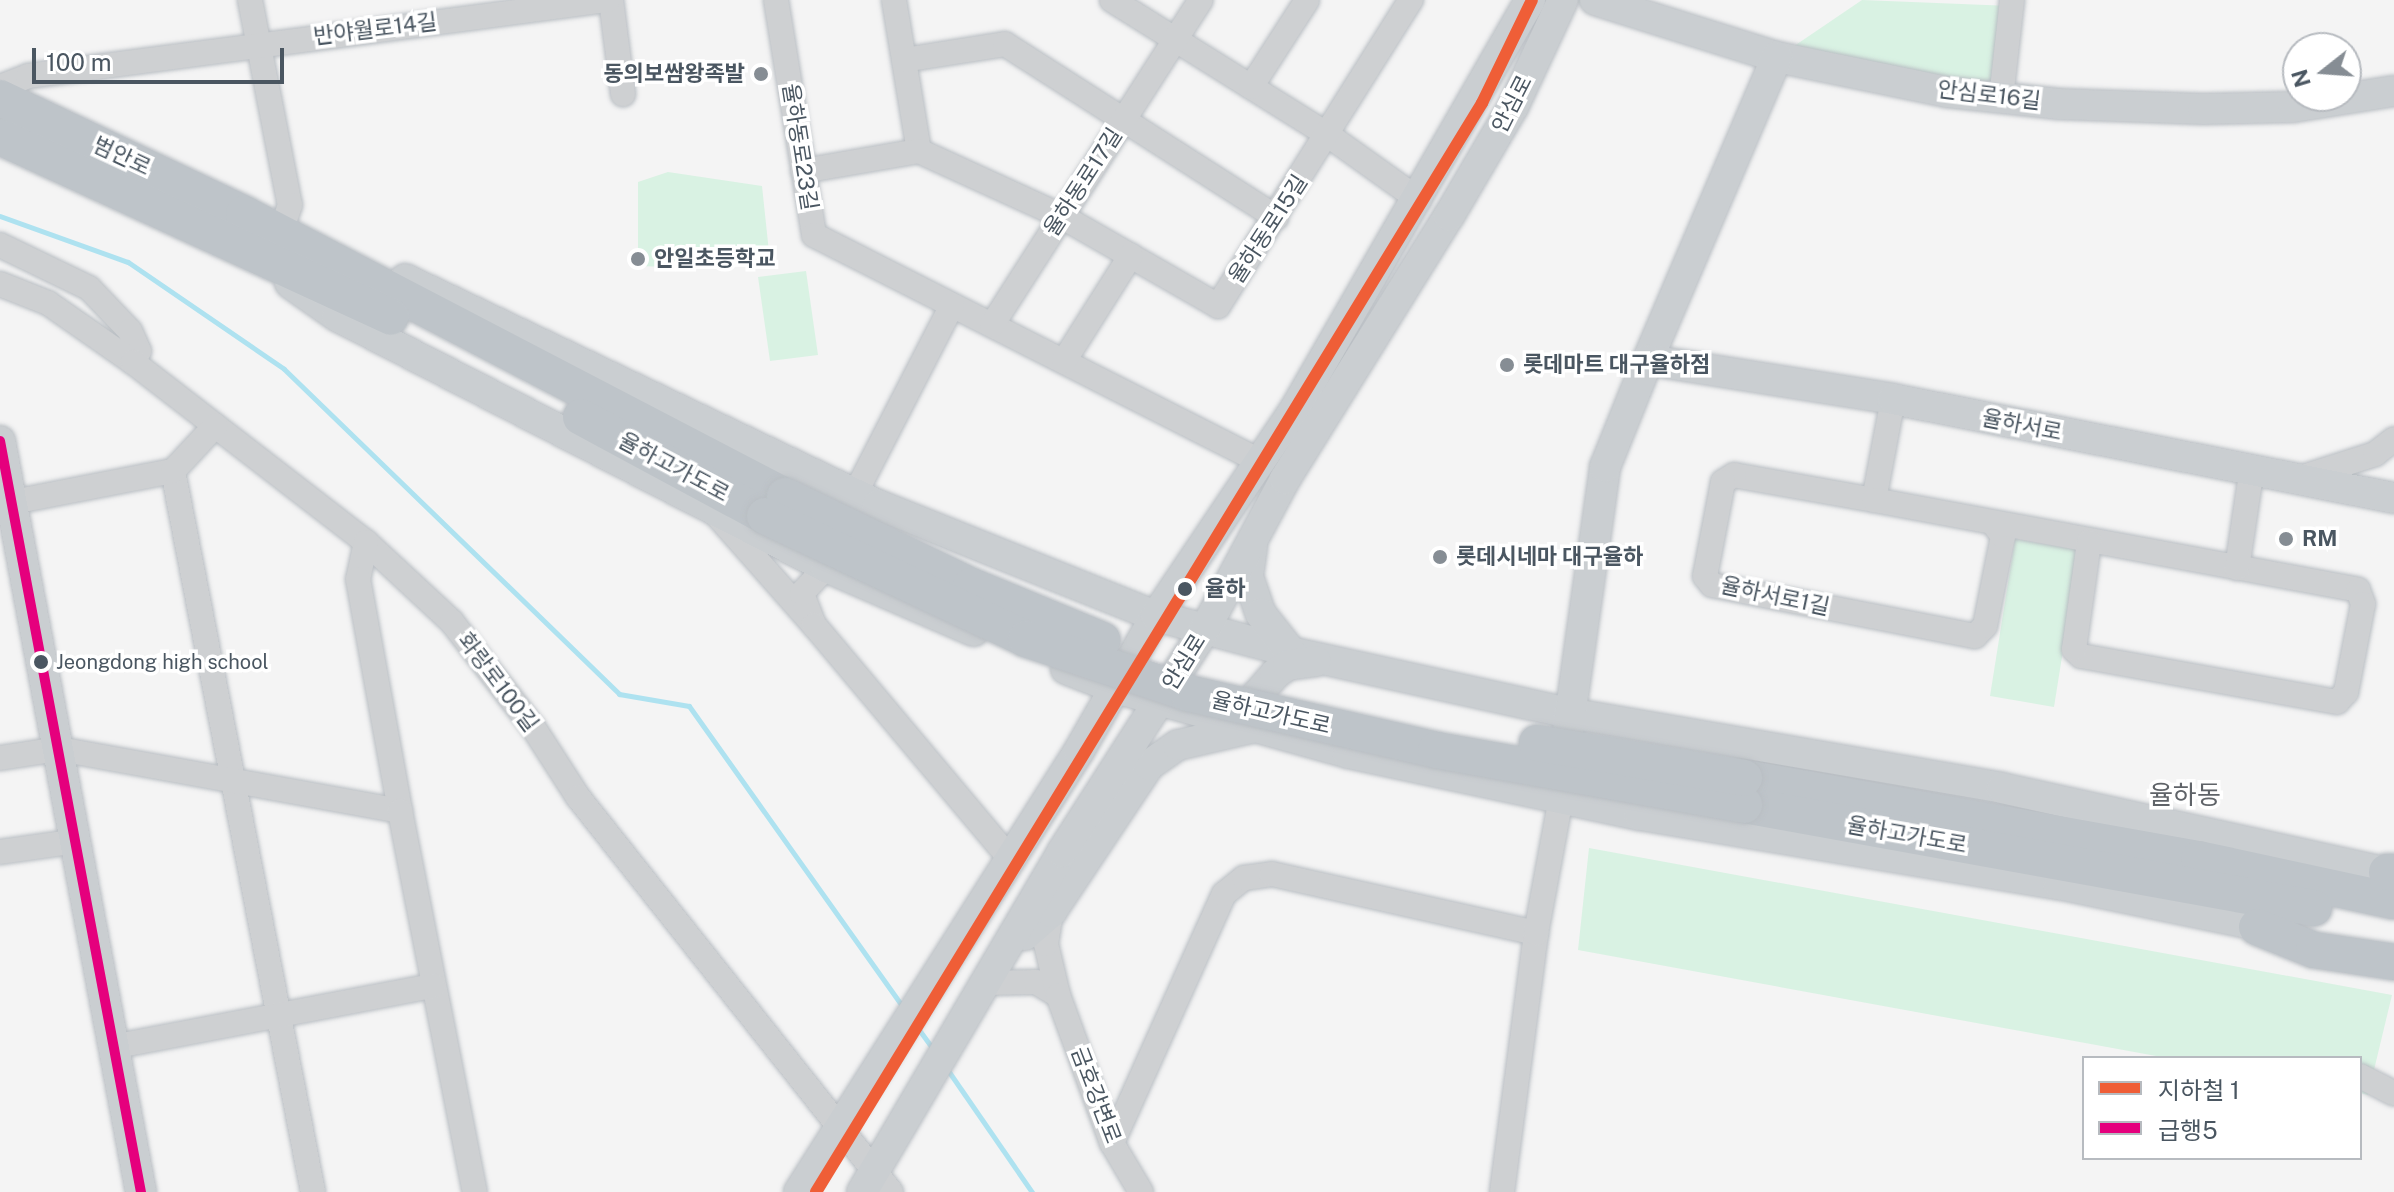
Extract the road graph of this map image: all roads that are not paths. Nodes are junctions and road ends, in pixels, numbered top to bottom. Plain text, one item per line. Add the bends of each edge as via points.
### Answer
1 (250, 0) edge
2 (610, 0) edge
3 (776, 0) edge
4 (894, 0) edge
5 (1112, 0) edge
6 (1201, 0) edge
7 (1307, 0) edge
8 (1411, 0) edge
9 (1530, 0) edge
10 (1563, 0) edge
11 (1595, 0) edge
12 (2012, 0) edge
13 (1175, 40) junction
14 (259, 44) junction
15 (1777, 57) junction
16 (904, 60) junction
17 (0, 87) edge
18 (1251, 87) junction
19 (2394, 91) edge
20 (623, 94) dead end
21 (0, 98) edge
22 (2001, 98) junction
23 (1123, 121) junction
24 (1328, 135) junction
25 (0, 137) edge
26 (919, 151) junction
27 (803, 171) junction
28 (1419, 200) junction
29 (1061, 216) junction
30 (1276, 217) junction
31 (283, 225) junction
32 (238, 228) junction
33 (0, 245) edge
34 (1131, 255) junction
35 (0, 284) edge
36 (952, 305) junction
37 (992, 325) junction
38 (1648, 360) junction
39 (1064, 361) junction
40 (133, 362) junction
41 (1893, 399) junction
42 (215, 426) junction
43 (2394, 439) edge
44 (0, 441) edge
45 (1258, 460) junction
46 (2252, 468) junction
47 (173, 471) junction
48 (2300, 478) junction
49 (855, 494) junction
50 (2394, 498) edge
51 (1874, 500) junction
52 (13, 502) junction
53 (710, 507) junction
54 (1993, 523) junction
55 (1255, 530) junction
56 (366, 542) junction
57 (2089, 542) junction
58 (826, 567) junction
59 (2237, 568) junction
60 (1049, 577) junction
61 (1156, 616) junction
62 (814, 625) junction
63 (1199, 639) junction
64 (1006, 644) junction
65 (1291, 652) junction
66 (1326, 659) junction
67 (1112, 687) junction
68 (1160, 700) junction
69 (1569, 713) junction
70 (1251, 728) junction
71 (59, 749) junction
72 (0, 758) edge
73 (234, 778) junction
74 (1744, 792) junction
75 (1561, 798) junction
76 (400, 811) junction
77 (77, 841) junction
78 (0, 852) edge
79 (1011, 860) junction
80 (2392, 880) edge
81 (1051, 912) junction
82 (2394, 924) edge
83 (2257, 927) junction
84 (1536, 933) junction
85 (2394, 945) edge
86 (1000, 957) junction
87 (2394, 962) edge
88 (986, 983) junction
89 (433, 986) junction
90 (1058, 995) junction
91 (280, 1016) junction
92 (112, 1047) junction
93 (2362, 1077) edge
94 (2394, 1093) edge
95 (840, 1124) junction
96 (1112, 1143) junction
97 (876, 1185) edge
98 (141, 1192) edge
99 (313, 1192) edge
100 (475, 1192) edge
101 (799, 1192) edge
102 (1141, 1192) edge
103 (1502, 1192) edge

1 - 14 street
2 - 14 street, 반야월로14길
2 - 20 street
3 - 27 street, 율하동로23길
4 - 16 street
5 - 13 street
6 - 13 street, 율하동로17길
7 - 18 street
8 - 24 street, 율하동로15길
9 - 28 main road, 안심로
10 - 55 main road, 안심로 via 1497,134
11 - 15 main road, 안심로16길
12 - 22 street
13 - 18 street
13 - 23 street, 율하동로17길
14 - 17 street, 반야월로14길 via 28,76
14 - 31 street via 290,205
15 - 22 main road, 안심로16길
15 - 38 main road
16 - 23 street via 1005,44
16 - 26 street
18 - 24 street
19 - 22 main road, 안심로16길 via 2293,107 2203,109
21 - 32 highway, 범안로
23 - 29 street, 율하동로17길
23 - 30 street
24 - 28 street
24 - 30 street, 율하동로15길
25 - 32 highway, 범안로
26 - 27 street
26 - 29 street
27 - 36 street, 율하동로23길 via 814,235
28 - 45 main road, 안심로 via 1294,411
29 - 34 street
29 - 37 street, 율하동로17길
30 - 34 street, 율하동로15길 via 1218,306
31 - 32 main road
31 - 49 main road
32 - 53 main road via 337,316
32 - 74 highway, 율하고가도로, bridge via 417,329 775,506 1026,639 1188,693 1436,750
33 - 40 street via 89,288 130,331 139,351
34 - 39 street
35 - 40 street, 화랑로100길 via 48,303
36 - 37 street, 율하동로23길
36 - 49 street
37 - 39 street, 율하동로23길
38 - 41 main road, 율하서로
38 - 69 main road via 1605,467
39 - 45 street, 율하동로23길
40 - 42 street, 화랑로100길
41 - 46 main road, 율하서로
41 - 51 street
42 - 47 street
42 - 56 street, 화랑로100길
43 - 48 street via 2375,454
44 - 52 main road
45 - 61 main road, 안심로
46 - 48 main road, 율하서로
46 - 59 street
47 - 52 street
47 - 73 street
48 - 50 main road, 율하서로
49 - 60 main road
51 - 54 street, 율하서로1길
51 - 54 street, 율하서로1길 via 1734,475 1723,482 1705,576 1712,585 1975,636 1985,626 2003,536
52 - 71 main road
53 - 58 main road
53 - 62 street
54 - 57 street, 율하서로1길
55 - 63 main road, 안심로
55 - 65 main road via 1248,577 1261,614
56 - 76 street via 358,579
56 - 95 street, 화랑로100길 via 441,611 485,661 578,797
57 - 59 street, 율하서로1길
57 - 59 street, 율하서로1길 via 2074,649 2081,656 2337,702 2346,692 2363,604 2358,590
58 - 62 street via 802,593
58 - 64 main road
60 - 61 main road
60 - 64 main road via 1043,626
61 - 63 main road
61 - 67 main road, 안심로
62 - 79 street
63 - 65 main road
63 - 68 main road, 안심로
64 - 67 main road
65 - 66 main road
66 - 69 main road
66 - 70 main road via 1288,665 1275,674 1257,695
67 - 68 main road
67 - 79 main road, 안심로
68 - 70 main road
68 - 86 main road, 안심로
69 - 75 main road
69 - 80 main road via 2002,788
70 - 75 main road
70 - 81 main road via 1178,745 1149,765
71 - 72 street
71 - 73 street
71 - 77 main road
73 - 76 street
73 - 91 street
74 - 80 highway, 율하고가도로 via 2199,859
74 - 82 highway, 율하고가도로
75 - 83 main road via 2059,884
75 - 84 street
76 - 89 street
77 - 78 street
77 - 92 main road
79 - 95 main road, 안심로
81 - 86 main road
81 - 90 street, 금호강변로 via 1046,944
83 - 85 main road
83 - 87 highway via 2314,950
84 - 96 street via 1272,874 1244,878 1224,894
84 - 103 street
86 - 88 main road, 안심로
88 - 90 street via 1036,982
88 - 97 main road, 안심로 via 903,1121
89 - 91 street
89 - 100 street
90 - 96 street, 금호강변로
91 - 92 street
91 - 99 street
92 - 98 main road
93 - 94 street
95 - 97 street, 화랑로100길
95 - 101 main road, 안심로
96 - 102 street, 금호강변로

